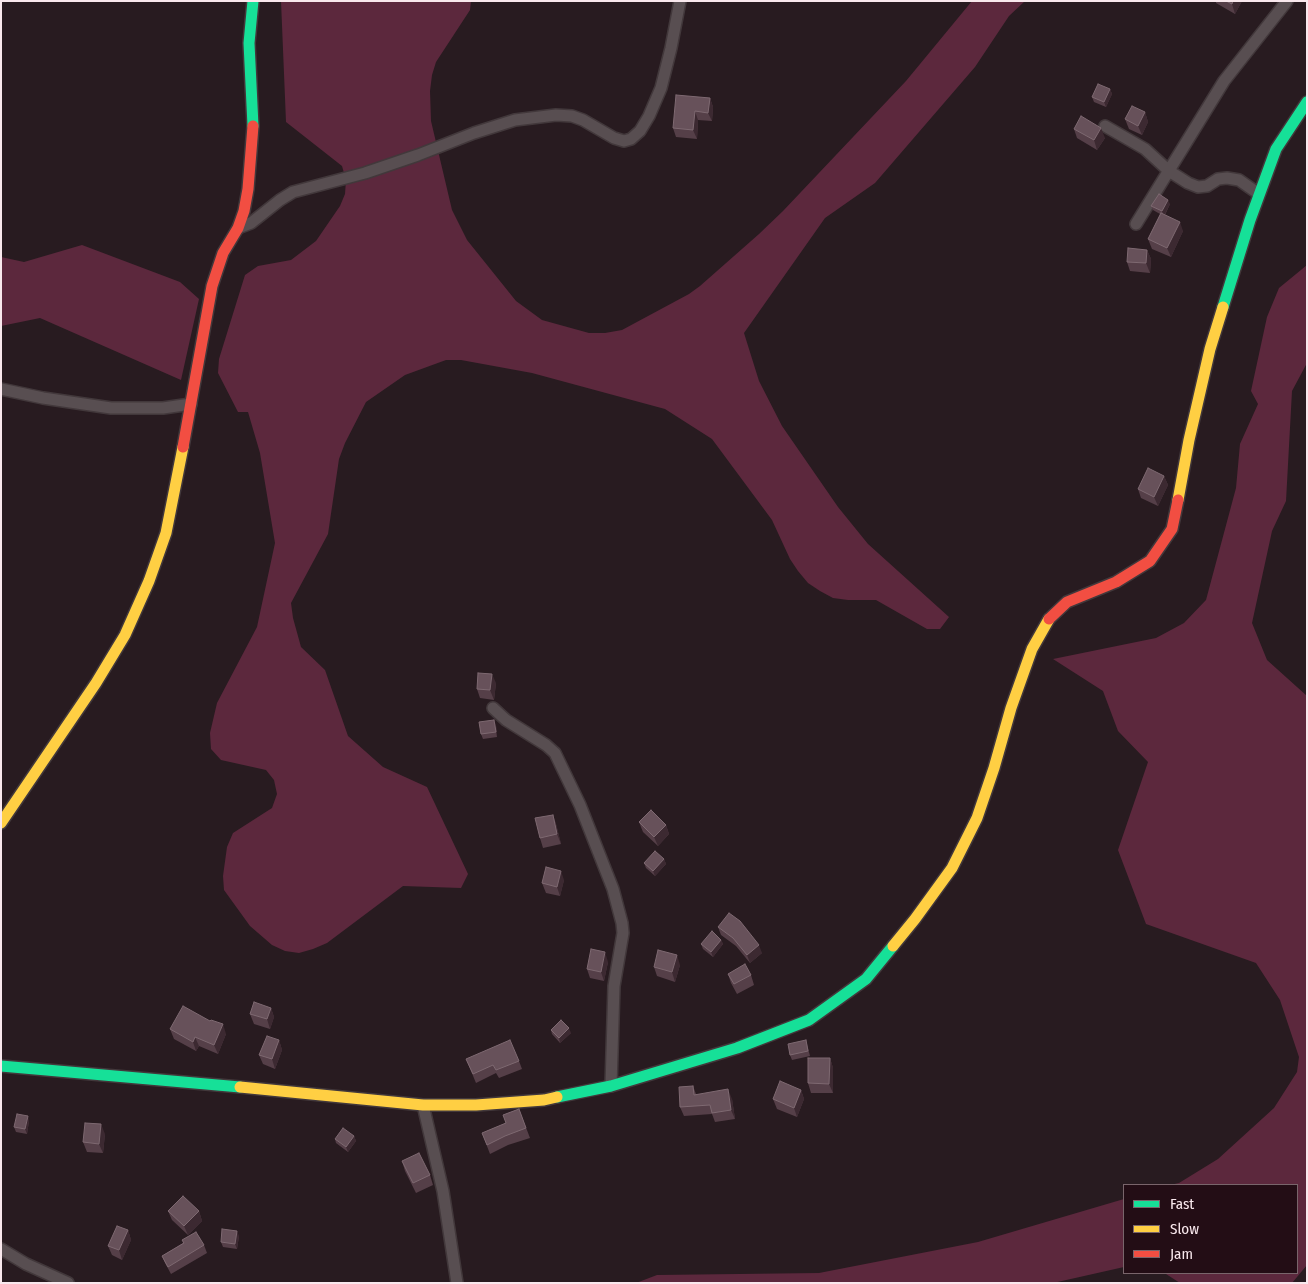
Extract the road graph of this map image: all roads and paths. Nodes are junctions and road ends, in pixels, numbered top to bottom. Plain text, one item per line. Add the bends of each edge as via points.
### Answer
1 (253, 1) edge
2 (680, 1) edge
3 (1287, 1) edge
4 (1307, 102) edge
5 (1105, 126) dead end
6 (1169, 171) junction
7 (1260, 194) junction
8 (1136, 224) dead end
9 (238, 228) junction
10 (1, 389) edge
11 (191, 404) junction
12 (493, 708) dead end
13 (1, 823) edge
14 (1, 1066) edge
15 (611, 1086) junction
16 (423, 1105) junction
17 (1, 1249) edge
18 (68, 1283) edge
19 (457, 1283) edge

1 - 9 street via 249,43 253,128 248,189
2 - 9 street via 661,88 650,116 631,139 614,138 572,116 515,120 418,156 293,192 251,223
3 - 6 street via 1224,81
4 - 7 street via 1276,149
5 - 6 street via 1145,149
6 - 7 street via 1198,187 1218,179 1239,180
6 - 8 street
7 - 15 street via 1210,349 1172,529 1150,561 1116,582 1067,602 1047,620 1032,649 1011,708 977,818 952,868 916,919 866,980 809,1020 737,1048
9 - 11 street via 223,253 212,286
10 - 11 street via 111,408 164,408
11 - 13 street via 166,533 125,635
12 - 15 street via 555,753 580,805 613,889 624,933 614,986
14 - 16 street
15 - 16 street via 544,1100
16 - 19 street via 443,1190
17 - 18 street

